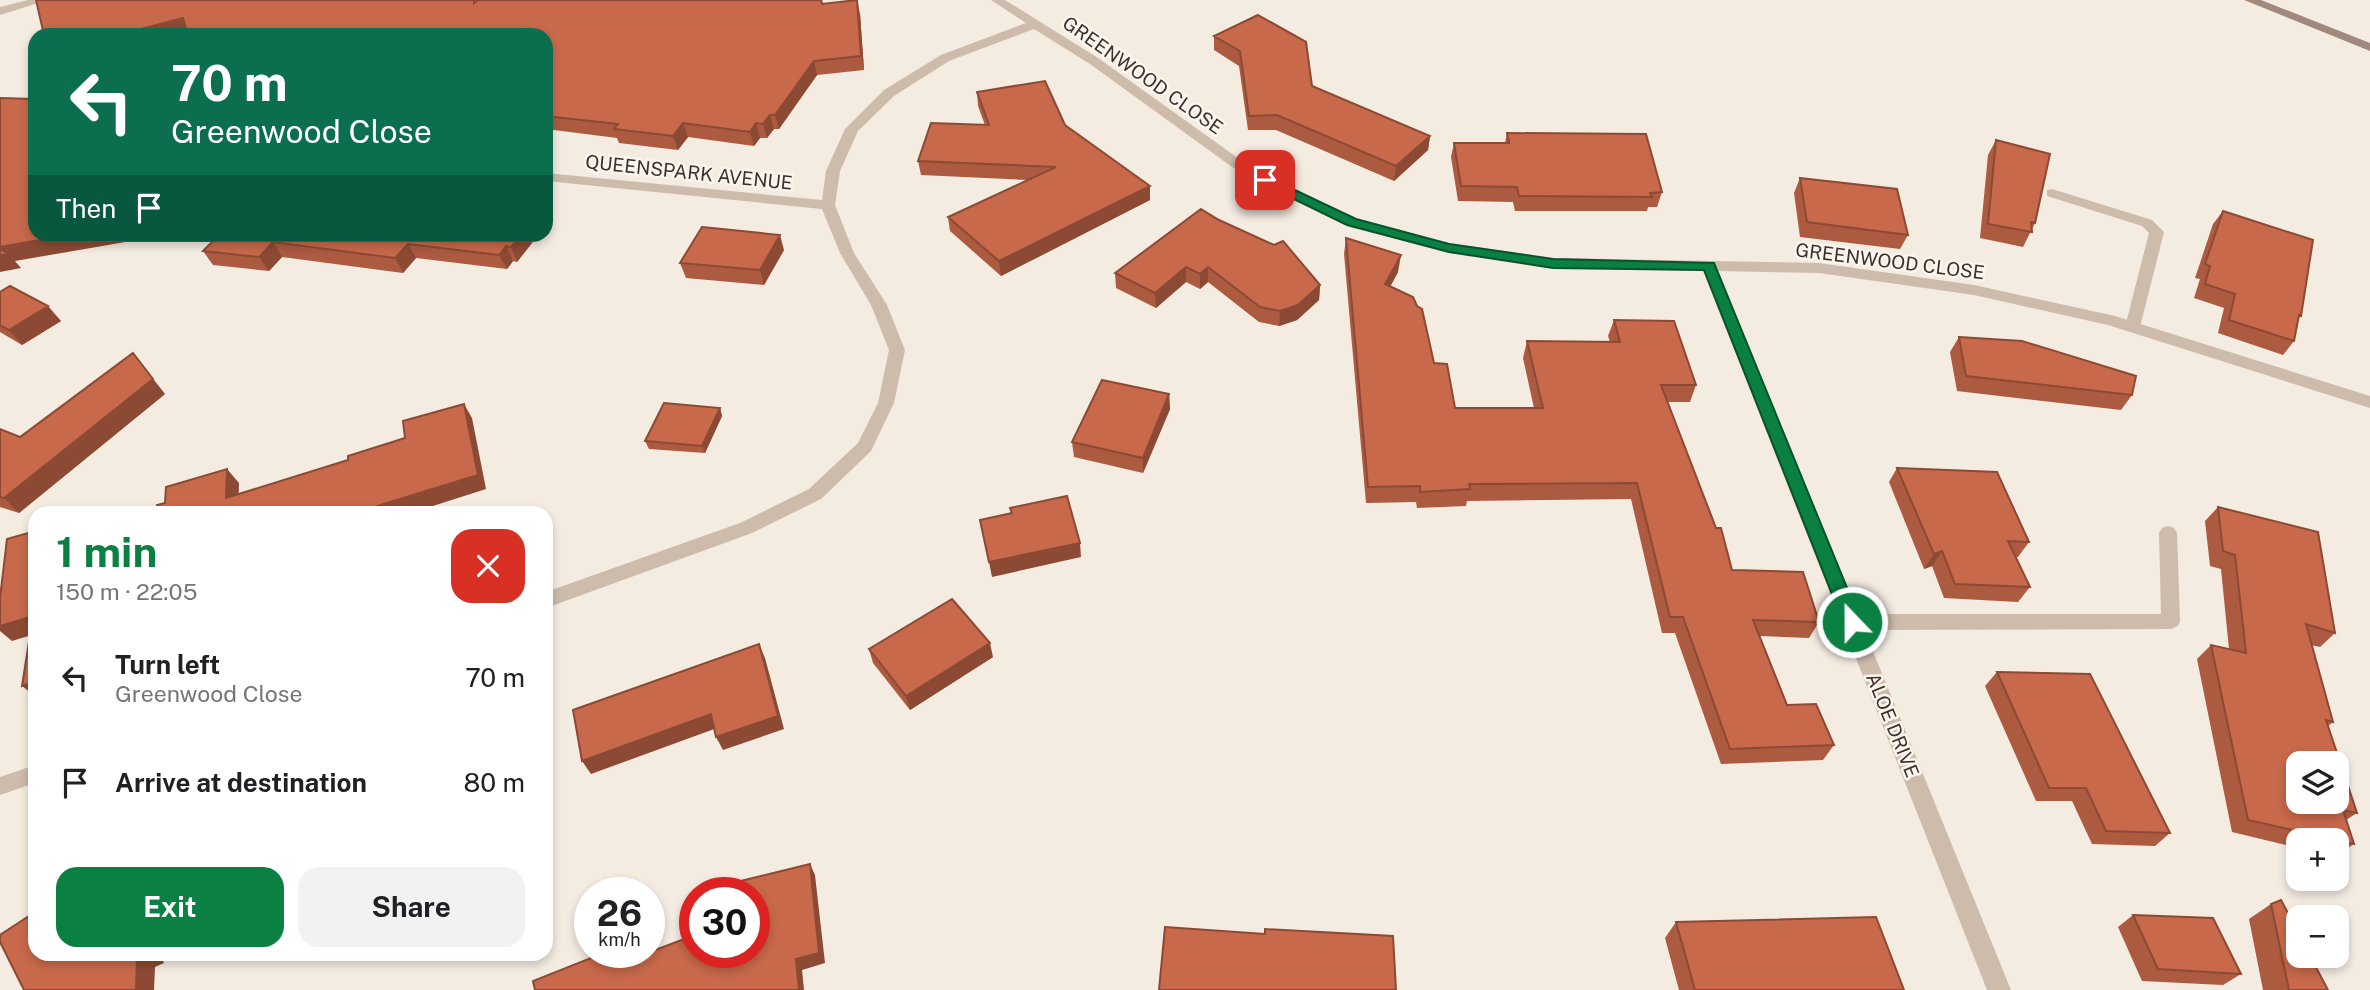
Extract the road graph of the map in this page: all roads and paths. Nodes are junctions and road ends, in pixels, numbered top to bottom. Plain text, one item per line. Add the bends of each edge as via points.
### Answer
1 (42, 0) edge
2 (997, 0) edge
3 (2250, 0) edge
4 (0, 11) edge
5 (1035, 24) junction
6 (2370, 47) edge
7 (553, 178) edge
8 (2052, 193) dead end
9 (828, 205) junction
10 (1709, 266) junction
11 (2133, 327) junction
12 (2370, 402) edge
13 (2168, 533) dead end
14 (553, 597) edge
15 (1852, 622) junction
16 (28, 776) edge
17 (0, 786) edge
18 (1999, 990) edge

1 - 4 street
2 - 5 street, GREENWOOD CLOSE
3 - 6 street
5 - 9 street via 945,58 889,93 852,129 833,171
5 - 10 street, GREENWOOD CLOSE via 1244,169 1352,222 1449,248 1553,263
7 - 9 street, QUEENSPARK AVENUE
8 - 11 street via 2147,223 2157,232
9 - 14 street via 847,253 879,304 897,350 886,403 865,447 815,494 746,528
10 - 11 street, GREENWOOD CLOSE via 1819,268 1974,290
10 - 15 street, ALOE DRIVE
11 - 12 street, GREENWOOD CLOSE
13 - 15 street via 2171,621
15 - 18 street, ALOE DRIVE
16 - 17 street

